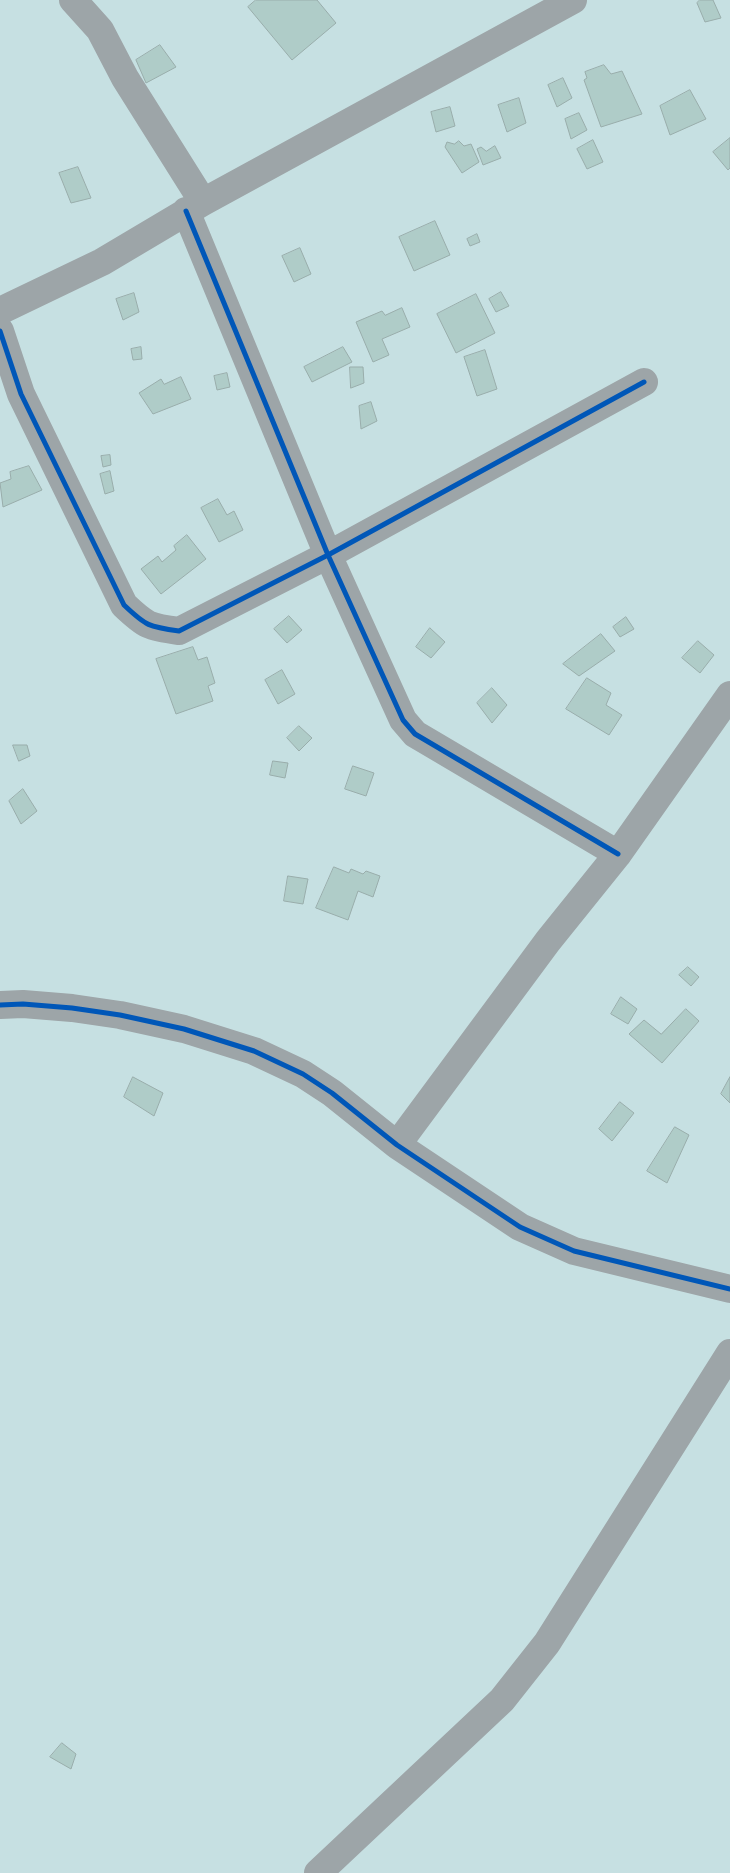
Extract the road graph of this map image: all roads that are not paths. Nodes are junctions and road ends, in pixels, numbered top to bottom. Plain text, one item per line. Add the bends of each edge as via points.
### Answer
1 (73, 0) edge
2 (574, 0) edge
3 (194, 207) junction
4 (0, 311) edge
5 (0, 331) edge
6 (644, 382) dead end
7 (328, 555) junction
8 (730, 695) edge
9 (618, 854) junction
10 (0, 1005) edge
11 (397, 1145) junction
12 (730, 1289) edge
13 (730, 1353) edge
14 (318, 1873) edge

1 - 3 street via 100,30 124,78 161,134
2 - 3 street
3 - 4 street via 102,262
3 - 7 street
5 - 7 street via 21,394 124,605 138,618 153,627 179,630
6 - 7 street
7 - 9 street via 399,712 415,734
8 - 9 street
9 - 11 street via 548,941
10 - 11 street via 72,1008 120,1015 184,1029 254,1051 303,1074 332,1093
11 - 12 street via 520,1227 574,1251
13 - 14 street via 547,1644 514,1686

